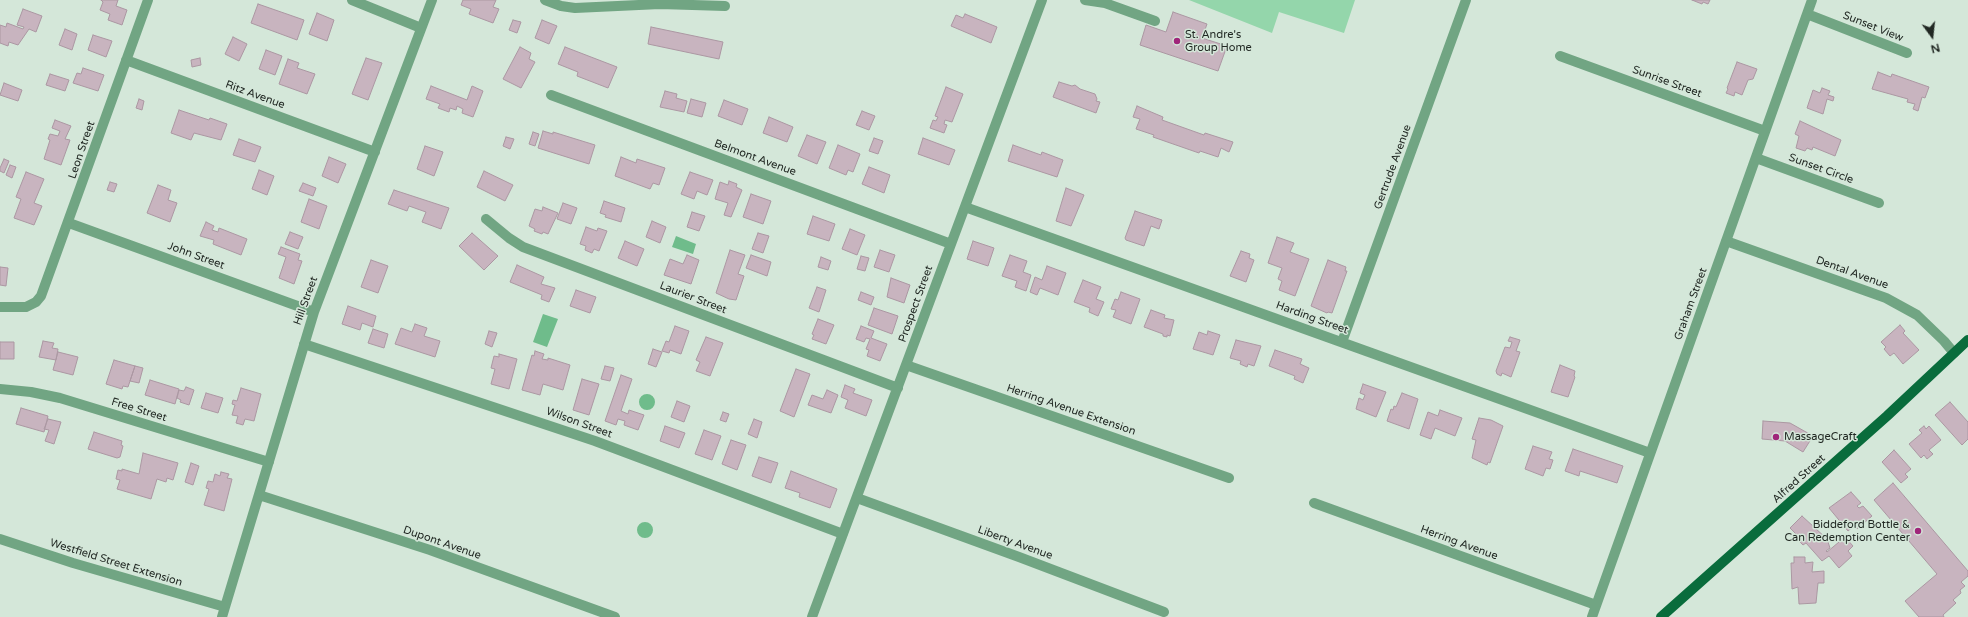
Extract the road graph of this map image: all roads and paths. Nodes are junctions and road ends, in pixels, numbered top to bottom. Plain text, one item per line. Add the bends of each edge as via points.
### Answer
1 (148, 0) edge
2 (352, 0) edge
3 (432, 0) edge
4 (545, 0) edge
5 (1042, 0) edge
6 (1085, 0) edge
7 (1466, 0) edge
8 (1812, 0) edge
9 (725, 6) dead end
10 (1807, 14) junction
11 (1155, 21) dead end
12 (422, 28) junction
13 (1907, 54) dead end
14 (1560, 56) dead end
15 (126, 60) junction
16 (551, 95) dead end
17 (1765, 131) junction
18 (375, 152) junction
19 (1756, 158) junction
20 (1879, 203) dead end
21 (965, 207) junction
22 (486, 219) dead end
23 (69, 223) junction
24 (1726, 241) junction
25 (951, 244) junction
26 (0, 307) edge
27 (314, 312) junction
28 (1968, 340) edge
29 (1342, 342) junction
30 (304, 344) junction
31 (1954, 353) junction
32 (906, 365) junction
33 (898, 388) junction
34 (0, 389) edge
35 (1650, 453) junction
36 (269, 462) junction
37 (1229, 478) dead end
38 (259, 495) junction
39 (857, 498) junction
40 (1314, 503) dead end
41 (843, 534) junction
42 (0, 539) edge
43 (1596, 605) junction
44 (224, 612) edge
45 (1164, 612) dead end
46 (1663, 616) edge
47 (615, 617) edge
48 (812, 617) edge
49 (1592, 617) edge

1 - 15 street, Leon Street
2 - 12 street
3 - 12 street, Hill Street
4 - 9 street via 575,8 653,4
5 - 21 street, Prospect Street
6 - 11 street via 1105,3
7 - 29 street, Gertrude Avenue
8 - 10 street, Graham Street
10 - 13 street, Sunset View
10 - 17 street, Graham Street
12 - 18 street, Hill Street
14 - 17 street, Sunrise Street
15 - 18 street, Ritz Avenue
15 - 23 street, Leon Street
16 - 25 street, Belmont Avenue
17 - 19 street, Graham Street
18 - 27 street, Hill Street
19 - 20 street, Sunset Circle
19 - 24 street, Graham Street
21 - 25 street, Prospect Street
21 - 29 street, Harding Street
22 - 33 street, Laurier Street via 523,247
23 - 26 street, Leon Street via 44,290 38,299 20,309
23 - 27 street, John Street
24 - 31 street, Dental Avenue via 1886,298 1917,315
24 - 35 street, Graham Street
25 - 32 street, Prospect Street
27 - 30 street, Hill Street
28 - 31 main road, Alfred Street
29 - 35 street, Harding Street
30 - 36 street, Hill Street
30 - 41 street, Wilson Street via 595,441
31 - 46 main road, Alfred Street
32 - 33 street, Prospect Street
32 - 37 street, Herring Avenue Extension
33 - 39 street, Prospect Street
34 - 36 street, Free Street via 60,398
35 - 43 street, Graham Street
36 - 38 street, Hill Street
38 - 44 street, Hill Street
38 - 47 street, Dupont Avenue via 430,550
39 - 41 street, Prospect Street
39 - 45 street, Liberty Avenue
40 - 43 street, Herring Avenue
41 - 48 street, Prospect Street
42 - 44 street, Westfield Street Extension
43 - 49 street, Graham Street

